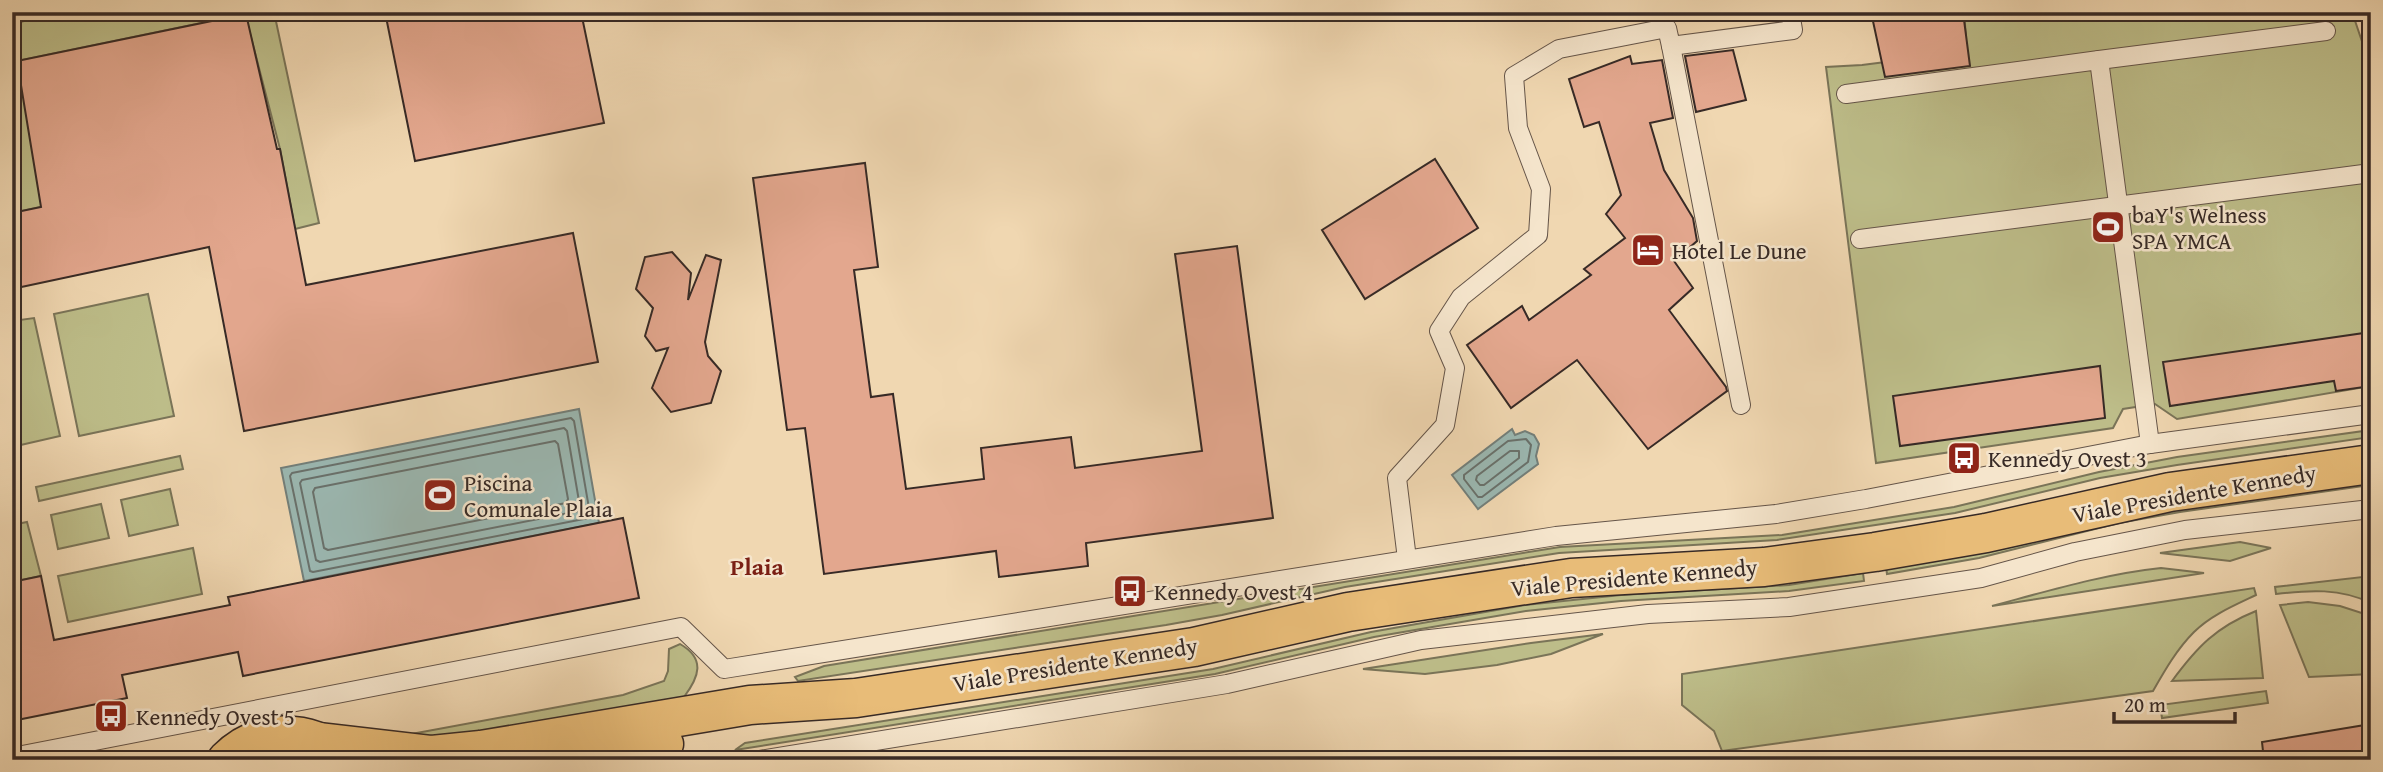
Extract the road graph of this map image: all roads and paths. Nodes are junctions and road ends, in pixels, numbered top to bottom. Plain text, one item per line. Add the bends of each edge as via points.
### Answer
1 (1790, 12) edge
2 (2326, 31) dead end
3 (1671, 47) junction
4 (2099, 60) junction
5 (1846, 94) dead end
6 (2371, 173) edge
7 (2118, 206) junction
8 (1860, 239) dead end
9 (1741, 405) dead end
10 (2371, 414) edge
11 (2150, 444) junction
12 (2371, 464) edge
13 (2371, 509) edge
14 (1407, 559) junction
15 (723, 669) junction
16 (856, 698) junction
17 (750, 705) junction
18 (332, 751) edge
19 (12, 757) edge
20 (227, 760) edge
21 (596, 760) edge
22 (759, 760) edge

1 - 3 lane via 1793,30
2 - 4 lane
3 - 9 lane
3 - 14 lane via 1667,28 1559,49 1514,76 1518,128 1541,189 1538,235 1461,297 1439,331 1455,368 1445,425 1397,478
4 - 5 lane
4 - 7 lane
6 - 7 lane
7 - 8 lane
7 - 11 lane
10 - 11 lane
11 - 14 lane via 1776,514 1556,536
12 - 16 main road, Viale Presidente Kennedy via 2170,492 1986,533 1875,552 1764,567 1571,578 1348,612 1194,647
13 - 22 lane via 2185,530 2075,552 1981,578 1802,605 1648,614 1421,640 1227,684
14 - 15 lane
15 - 17 lane
15 - 19 lane via 681,627
16 - 17 main road
16 - 21 main road via 754,726
17 - 18 main road via 432,755
18 - 20 main road via 290,735 248,744

